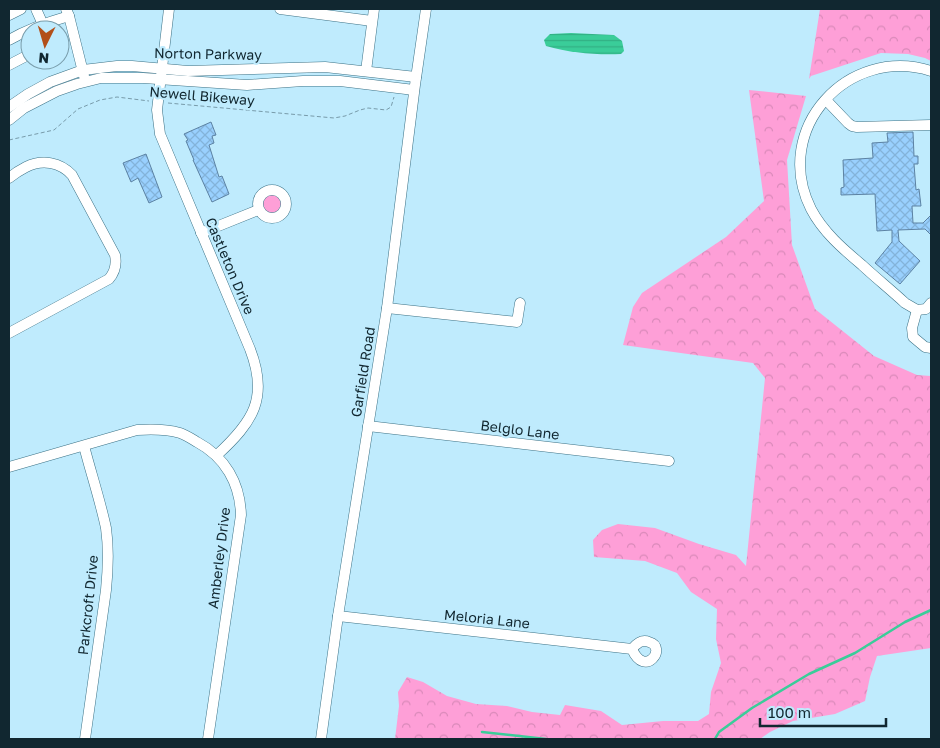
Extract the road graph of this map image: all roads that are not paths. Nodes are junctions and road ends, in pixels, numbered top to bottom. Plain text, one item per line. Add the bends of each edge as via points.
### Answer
1 (21, 9) edge
2 (169, 9) edge
3 (280, 9) edge
4 (374, 9) edge
5 (426, 9) edge
6 (68, 12) edge
7 (9, 15) edge
8 (55, 20) edge
9 (372, 20) junction
10 (20, 33) edge
11 (9, 40) edge
12 (83, 70) junction
13 (366, 71) junction
14 (931, 71) edge
15 (161, 74) junction
16 (416, 77) junction
17 (86, 82) junction
18 (414, 90) junction
19 (826, 100) junction
20 (9, 107) edge
21 (9, 120) edge
22 (931, 125) edge
23 (9, 178) edge
24 (258, 210) dead end
25 (202, 233) junction
26 (520, 303) dead end
27 (931, 303) edge
28 (387, 308) junction
29 (918, 310) junction
30 (9, 333) edge
31 (931, 348) edge
32 (368, 426) junction
33 (84, 446) junction
34 (217, 455) junction
35 (669, 461) dead end
36 (9, 467) edge
37 (338, 616) junction
38 (632, 649) dead end
39 (85, 739) edge
40 (208, 739) edge
41 (322, 739) edge

1 - 7 street
2 - 15 street, Castleton Drive
3 - 9 street
4 - 9 street
5 - 16 street, Garfield Road
6 - 8 street
6 - 12 street
9 - 13 street
10 - 11 street
12 - 15 street, Norton Parkway via 132,66
12 - 17 street
12 - 20 street, Norton Parkway via 50,82
13 - 15 street, Norton Parkway via 326,67
13 - 16 street, Norton Parkway
14 - 19 street via 892,67 871,71 845,82
15 - 17 street, Norton Parkway
15 - 18 street, Norton Parkway via 247,85 340,81
15 - 25 street, Castleton Drive via 157,115 160,134
16 - 18 street, Garfield Road
17 - 21 street, Norton Parkway via 49,95
18 - 28 street, Garfield Road
19 - 22 street via 852,126
19 - 29 street via 816,111 806,132 800,158 801,178 811,209 820,225 842,248 905,303
23 - 30 street via 26,167 46,162 68,171 116,261 115,272 109,280
24 - 25 street
25 - 34 street, Castleton Drive via 255,364 258,380 250,419
26 - 28 street via 517,322
27 - 29 street via 926,309
28 - 32 street, Garfield Road
29 - 31 street via 912,328 913,337
32 - 35 street, Belglo Lane
32 - 37 street, Garfield Road
33 - 34 street, Amberley Drive via 137,430 160,430 181,433
33 - 36 street, Amberley Drive
33 - 39 street, Parkcroft Drive via 106,529 108,562
34 - 40 street, Amberley Drive via 236,487 241,516
37 - 38 street, Meloria Lane
37 - 41 street, Garfield Road

